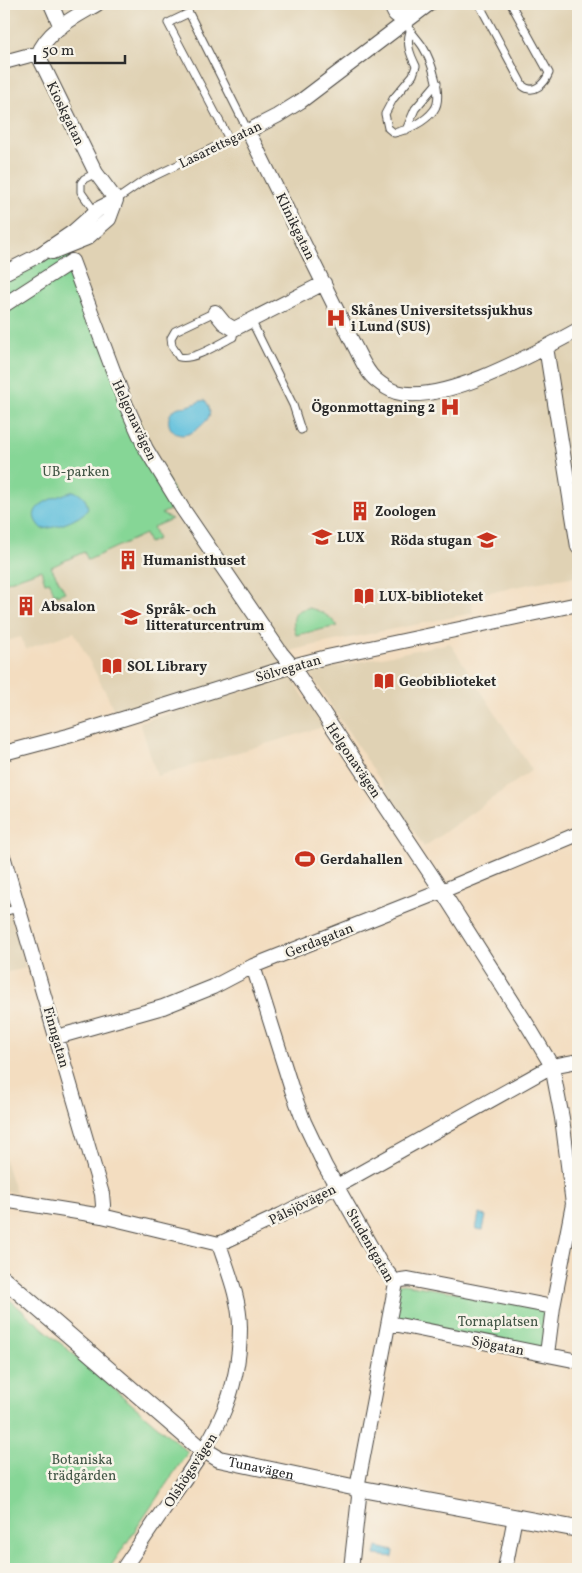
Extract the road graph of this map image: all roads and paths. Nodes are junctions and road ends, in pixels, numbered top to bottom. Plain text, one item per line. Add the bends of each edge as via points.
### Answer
1 (51, 4) edge
2 (97, 4) edge
3 (390, 4) edge
4 (403, 4) edge
5 (429, 4) edge
6 (478, 4) edge
7 (511, 4) edge
8 (61, 27) junction
9 (408, 27) junction
10 (38, 55) junction
11 (4, 62) edge
12 (437, 83) junction
13 (248, 131) junction
14 (406, 131) junction
15 (229, 139) junction
16 (96, 173) junction
17 (116, 200) junction
18 (95, 212) junction
19 (39, 255) junction
20 (4, 273) edge
21 (324, 283) junction
22 (4, 305) edge
23 (215, 312) joint
24 (251, 320) junction
25 (234, 329) junction
26 (578, 330) edge
27 (546, 347) junction
28 (301, 430) dead end
29 (578, 547) edge
30 (578, 604) edge
31 (292, 666) junction
32 (4, 753) edge
33 (578, 834) edge
34 (4, 859) edge
35 (442, 891) junction
36 (18, 908) junction
37 (4, 912) edge
38 (253, 966) junction
39 (57, 1037) junction
40 (578, 1061) edge
41 (552, 1066) junction
42 (337, 1186) junction
43 (4, 1200) edge
44 (102, 1216) junction
45 (219, 1244) junction
46 (4, 1279) edge
47 (396, 1283) junction
48 (553, 1307) junction
49 (389, 1323) junction
50 (546, 1354) junction
51 (578, 1361) edge
52 (205, 1451) junction
53 (357, 1488) junction
54 (515, 1517) junction
55 (578, 1529) edge
56 (123, 1569) edge
57 (351, 1569) edge
58 (505, 1569) edge

1 - 8 street
2 - 8 street
3 - 9 street
4 - 9 street
5 - 9 street, Lasarettsgatan
6 - 7 lane via 523,86 534,90 542,85 549,73
8 - 10 street via 40,48
9 - 12 lane via 423,47
9 - 13 street, Lasarettsgatan via 287,110
9 - 14 lane via 407,40 416,66 385,114 388,128 394,133
10 - 11 street
10 - 16 street, Kioskgatan
12 - 14 lane via 415,109
12 - 14 lane via 435,110
13 - 15 lane, Lasarettsgatan
13 - 15 lane, Klinikgatan via 189,13 168,23
13 - 21 street, Klinikgatan
15 - 17 lane, Lasarettsgatan via 142,182
16 - 17 street, Kioskgatan
16 - 18 lane via 81,183 81,192
17 - 18 street, Lasarettsgatan
17 - 19 street via 109,219 87,238
18 - 19 street, Lasarettsgatan
19 - 20 street, Lasarettsgatan
21 - 24 street
21 - 27 street, Klinikgatan via 371,376 396,392 419,394 442,390 481,377
22 - 31 street, Helgonavägen via 72,261 146,449 182,508
23 - 25 street
23 - 25 lane via 174,332 172,346 179,357 185,359 233,337
24 - 25 street
24 - 28 lane via 293,405
26 - 27 street, Klinikgatan
27 - 29 street
30 - 31 street, Sölvegatan
31 - 32 street, Sölvegatan
31 - 35 street, Helgonavägen
33 - 35 street, Gerdagatan
34 - 36 street, Finngatan
35 - 38 street, Gerdagatan
35 - 41 street, Helgonavägen
36 - 37 lane
36 - 39 street, Finngatan
38 - 39 street, Gerdagatan via 213,987 163,1007
38 - 42 street, Studentgatan via 304,1122
39 - 44 street, Finngatan via 102,1194
40 - 41 street, Pålsjövägen
41 - 42 street, Pålsjövägen
41 - 48 street, Helgonavägen via 573,1204
42 - 45 street, Pålsjövägen
42 - 47 street, Studentgatan via 380,1263
43 - 44 street
44 - 45 street
45 - 52 street, Olshögsvägen via 237,1305 240,1327 238,1358 228,1404
46 - 52 street, Tunavägen
47 - 48 street via 408,1279
47 - 49 street, Studentgatan
48 - 50 street, Helgonavägen
49 - 50 street, Sjögatan
49 - 53 street, Studentgatan
50 - 51 street, Sjögatan
52 - 53 street, Tunavägen via 219,1459
52 - 56 street, Olshögsvägen
53 - 54 street, Tunavägen
53 - 57 street, Studentgatan via 359,1497
54 - 55 street, Tunavägen
54 - 58 street

